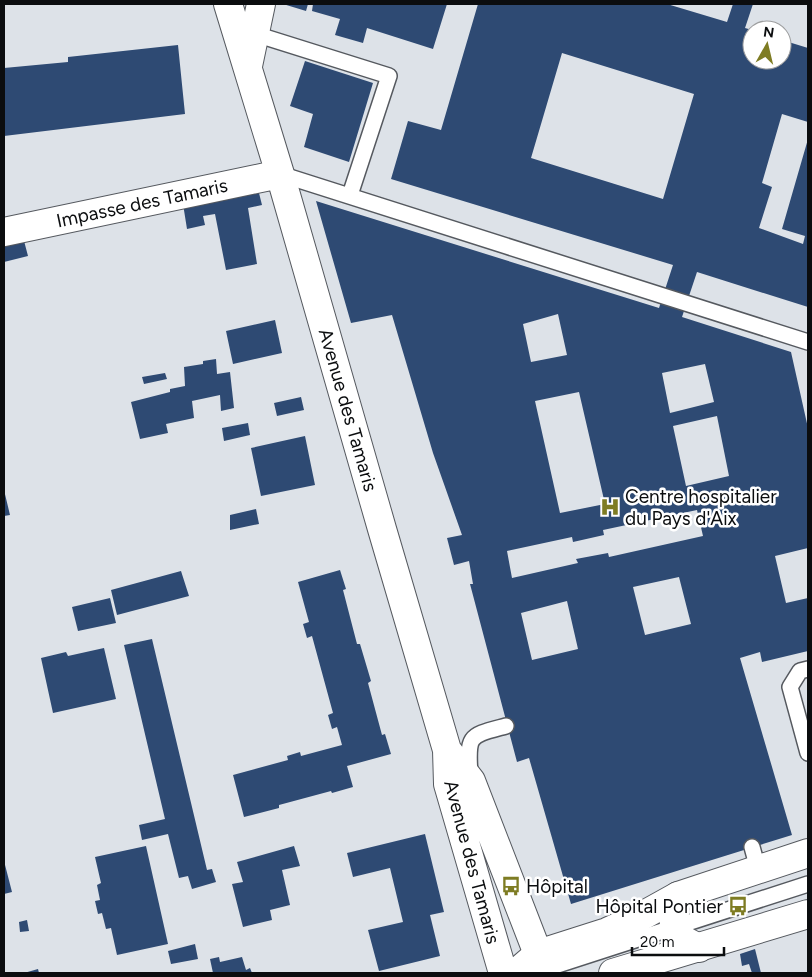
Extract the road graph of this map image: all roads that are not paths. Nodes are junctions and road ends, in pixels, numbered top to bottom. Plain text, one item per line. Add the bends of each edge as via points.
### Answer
1 (229, 4) edge
2 (261, 5) edge
3 (255, 34) junction
4 (248, 70) junction
5 (280, 174) junction
6 (350, 195) junction
7 (4, 232) edge
8 (808, 342) edge
9 (808, 669) edge
10 (506, 726) dead end
11 (447, 750) junction
12 (808, 754) edge
13 (471, 781) junction
14 (808, 853) edge
15 (808, 884) edge
16 (678, 896) junction
17 (808, 914) edge
18 (675, 927) junction
19 (699, 948) junction
20 (534, 969) edge
21 (623, 972) edge
22 (503, 973) edge

1 - 2 lane via 239,12 253,12
1 - 4 street, Avenue des Tamaris
2 - 3 street, Avenue des Tamaris
3 - 4 street, Avenue des Tamaris
3 - 6 lane via 389,76
4 - 5 street, Avenue des Tamaris
5 - 6 lane
5 - 7 street, Impasse des Tamaris
5 - 11 street, Avenue des Tamaris
6 - 8 lane
9 - 12 lane via 800,671 790,687
10 - 13 lane via 478,733 472,739 469,748
11 - 13 street, Avenue des Tamaris
11 - 22 street, Avenue des Tamaris via 448,784
13 - 20 street, Avenue des Tamaris
14 - 16 street via 755,858
15 - 18 lane
16 - 18 street via 673,914
16 - 20 street
17 - 19 street
18 - 19 street via 681,937
18 - 20 lane
19 - 21 street

